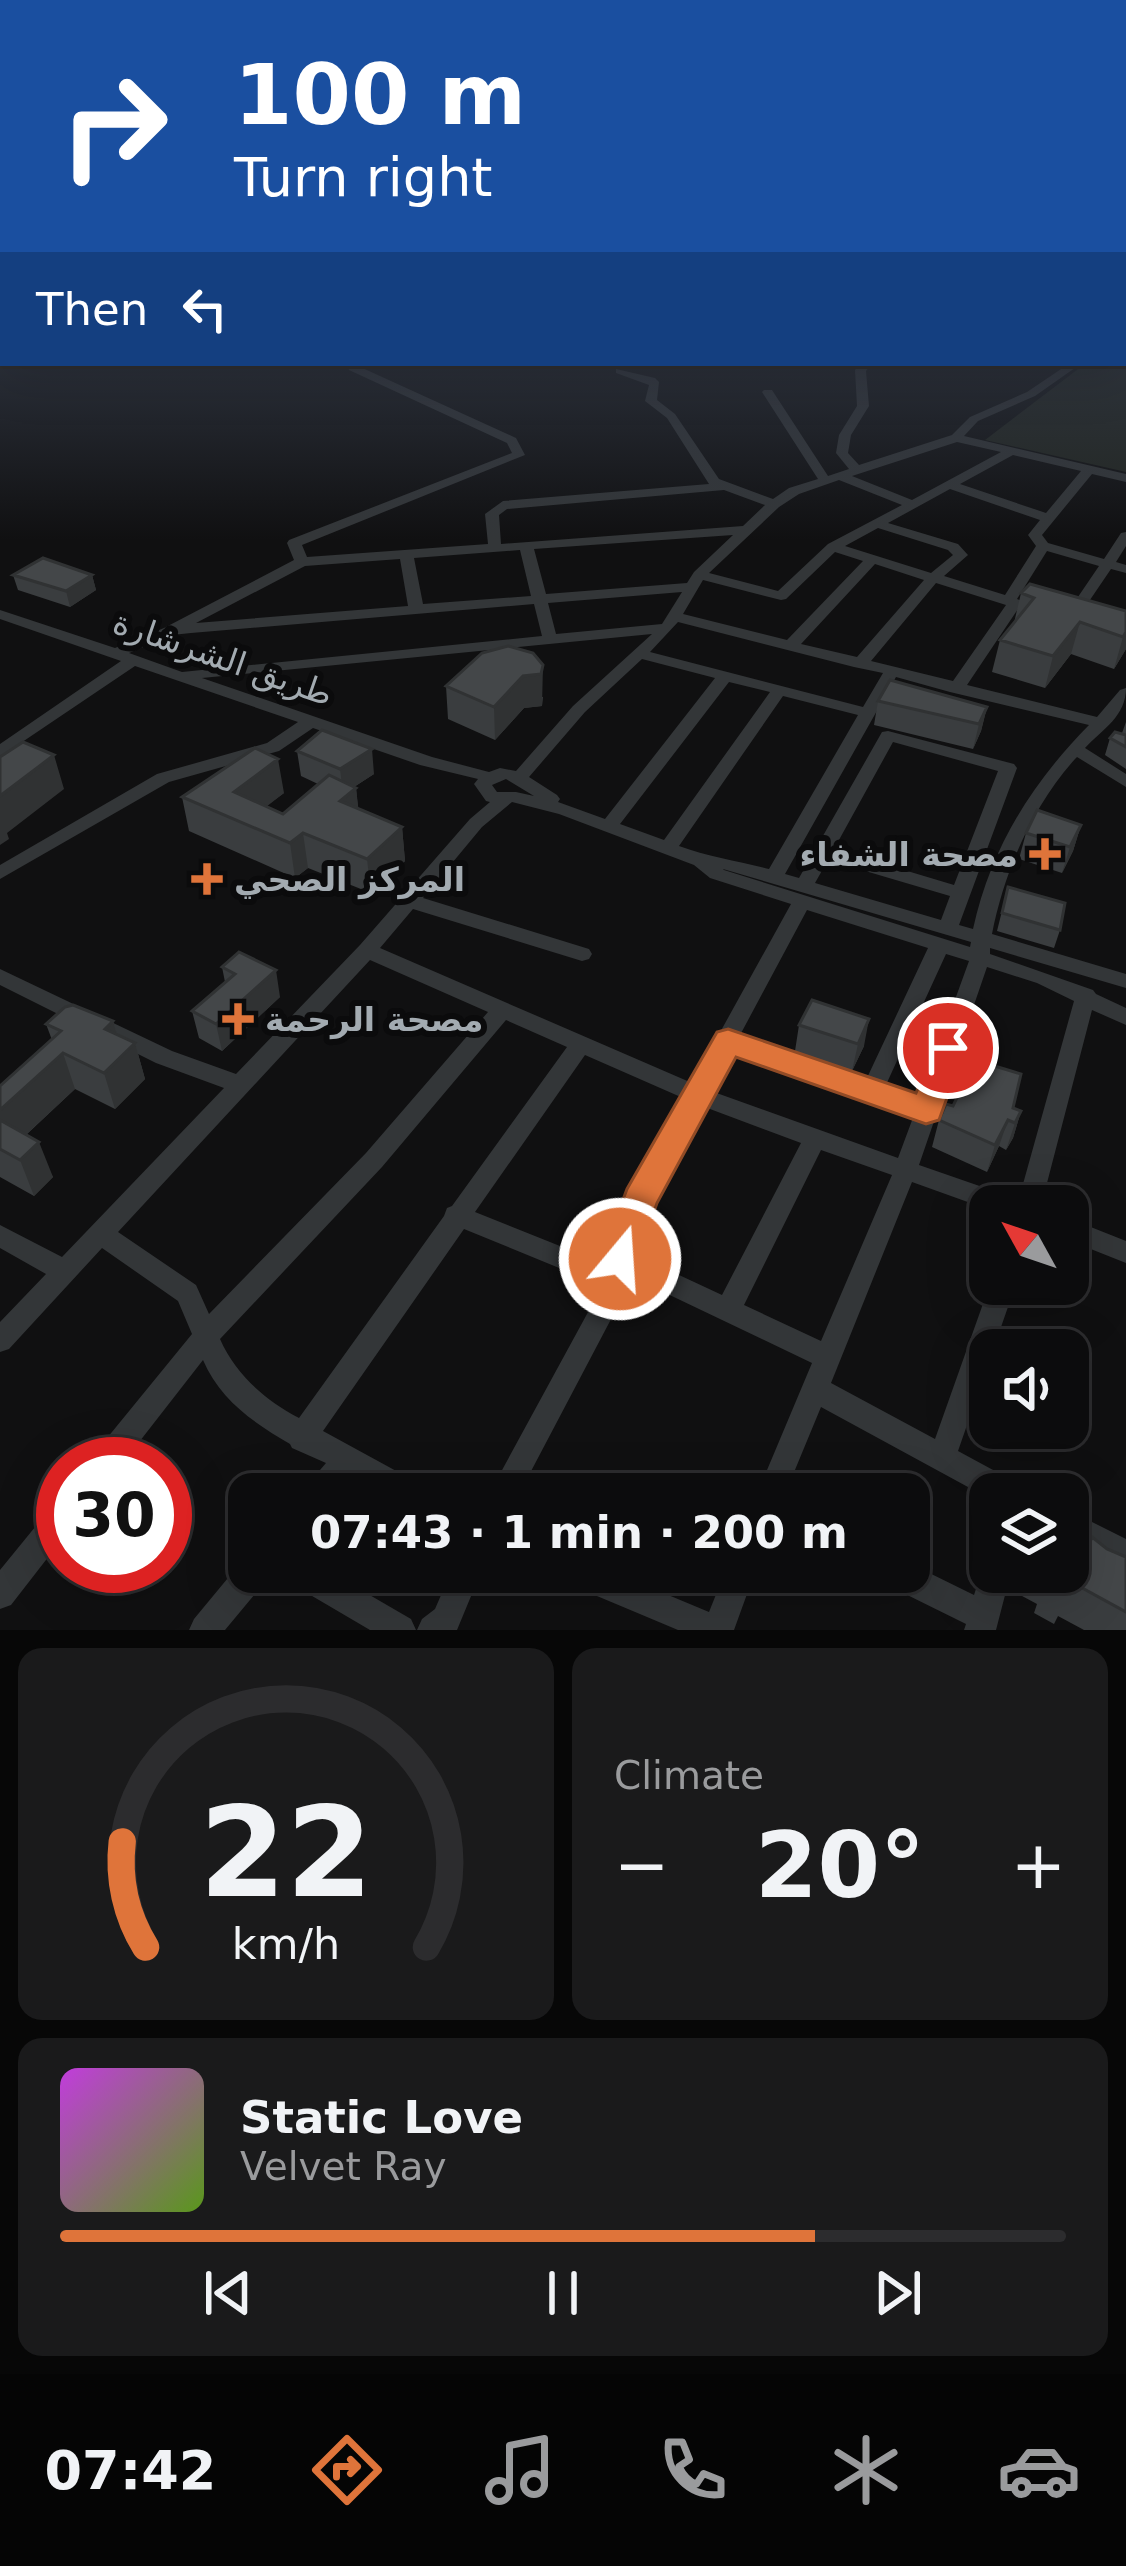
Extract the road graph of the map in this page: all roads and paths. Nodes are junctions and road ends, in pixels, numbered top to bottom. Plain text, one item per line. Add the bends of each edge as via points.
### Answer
1 (395, 387) edge
2 (654, 387) edge
3 (861, 387) edge
4 (1041, 387) edge
5 (767, 392) dead end
6 (956, 438) junction
7 (1010, 452) junction
8 (856, 468) junction
9 (1088, 470) junction
10 (831, 477) junction
11 (1126, 478) edge
12 (948, 484) junction
13 (721, 487) junction
14 (774, 504) junction
15 (910, 504) junction
16 (1046, 518) junction
17 (876, 523) junction
18 (746, 530) junction
19 (1126, 536) edge
20 (1043, 546) junction
21 (526, 547) junction
22 (833, 548) junction
23 (495, 549) junction
24 (406, 556) junction
25 (870, 561) junction
26 (302, 562) junction
27 (1107, 563) junction
28 (1126, 569) edge
29 (932, 579) junction
30 (693, 581) junction
31 (539, 597) junction
32 (1011, 602) junction
33 (416, 607) junction
34 (0, 614) edge
35 (1069, 620) junction
36 (670, 622) junction
37 (1088, 626) edge
38 (169, 631) junction
39 (550, 639) junction
40 (791, 645) junction
41 (640, 654) junction
42 (126, 656) junction
43 (860, 664) junction
44 (891, 672) junction
45 (178, 676) junction
46 (724, 677) junction
47 (956, 689) junction
48 (778, 692) junction
49 (1126, 693) edge
50 (868, 713) junction
51 (313, 720) junction
52 (1103, 731) junction
53 (1076, 749) junction
54 (0, 752) edge
55 (1126, 782) edge
56 (503, 786) junction
57 (609, 826) junction
58 (668, 848) junction
59 (822, 852) junction
60 (698, 860) junction
61 (0, 873) edge
62 (774, 878) junction
63 (961, 893) junction
64 (803, 894) junction
65 (412, 902) junction
66 (944, 936) junction
67 (979, 946) junction
68 (367, 950) junction
69 (582, 954) dead end
70 (0, 976) edge
71 (1126, 981) edge
72 (1086, 995) junction
73 (502, 1010) junction
74 (1126, 1017) edge
75 (728, 1041) junction
76 (580, 1043) junction
77 (241, 1084) junction
78 (872, 1091) junction
79 (700, 1096) junction
80 (926, 1110) junction
81 (815, 1138) junction
82 (906, 1169) junction
83 (1035, 1185) edge
84 (969, 1192) edge
85 (456, 1215) junction
86 (103, 1235) junction
87 (0, 1236) edge
88 (1089, 1237) edge
89 (1126, 1252) edge
90 (66, 1272) junction
91 (996, 1305) edge
92 (728, 1310) junction
93 (207, 1335) junction
94 (0, 1340) edge
95 (825, 1356) junction
96 (813, 1388) junction
97 (126, 1437) edge
98 (302, 1438) junction
99 (942, 1458) junction
100 (346, 1461) junction
101 (336, 1473) edge
102 (369, 1473) edge
103 (514, 1473) edge
104 (779, 1473) edge
105 (970, 1473) edge
106 (1089, 1536) edge
107 (36, 1549) edge
108 (1126, 1556) edge
109 (236, 1593) edge
110 (337, 1593) edge
111 (457, 1593) edge
112 (628, 1593) edge
113 (732, 1593) edge
114 (930, 1593) edge
115 (990, 1593) edge
116 (0, 1594) edge
117 (982, 1623) edge
118 (205, 1630) edge
119 (400, 1630) edge
120 (433, 1630) edge
121 (717, 1630) edge

1 - 26 street via 512,441 519,455 294,543
2 - 13 street via 650,400 671,416
3 - 8 street via 863,406 842,452
4 - 6 street via 974,419
5 - 10 street
6 - 7 street
6 - 8 street
7 - 9 street
7 - 12 street
8 - 10 street
9 - 11 street
9 - 16 street
10 - 14 street
10 - 15 street
12 - 15 street
12 - 16 street
13 - 14 street
13 - 23 street via 503,505 491,514
14 - 18 street
15 - 17 street
16 - 20 street via 1035,535
17 - 22 street
17 - 29 street via 960,551
18 - 21 street
18 - 30 street
19 - 27 street
20 - 27 street
20 - 32 street
21 - 23 street
21 - 31 street
22 - 25 street
22 - 30 street via 782,596
23 - 24 street
24 - 26 street
24 - 33 street
25 - 29 street
25 - 40 street
26 - 38 street
27 - 28 street
27 - 35 street
29 - 32 street
29 - 43 street
30 - 31 street
30 - 36 street
31 - 33 street
31 - 39 street
32 - 35 street
32 - 47 street
33 - 38 street
34 - 42 street, طريق الشرشارة
35 - 37 street
36 - 39 street
36 - 40 street
36 - 41 street
38 - 42 street
39 - 45 street
40 - 43 street
41 - 46 street
41 - 56 street
42 - 45 street, طريق الشرشارة
42 - 54 street
43 - 44 street
44 - 47 street
44 - 50 street
45 - 51 street, طريق الشرشارة
46 - 48 street
46 - 57 street
47 - 52 street
48 - 50 street
48 - 58 street
49 - 52 street
50 - 62 street
51 - 56 street, طريق الشرشارة
51 - 61 street via 274,747 175,772
52 - 53 street
53 - 55 street
53 - 67 street via 1030,810
56 - 57 street, طريق الشرشارة
56 - 65 street
57 - 58 street, طريق الشرشارة
58 - 60 street, طريق الشرشارة
59 - 63 street
59 - 63 street via 887,736 1008,767
59 - 64 street
60 - 62 street
60 - 64 street via 717,874
62 - 64 street
63 - 66 street
64 - 66 street
64 - 75 street
65 - 68 street
65 - 69 street
66 - 67 street
66 - 78 street
67 - 71 street
67 - 72 street
67 - 80 street
68 - 73 street
68 - 77 street
70 - 77 street via 164,1057
72 - 74 street
72 - 83 street
73 - 76 street
73 - 93 street via 374,1160
75 - 78 street
75 - 79 street
76 - 79 street
76 - 85 street
77 - 86 street
78 - 80 street
79 - 81 street
79 - 92 street via 640,1200 620,1259
80 - 82 street
81 - 82 street
81 - 92 street
82 - 84 street
82 - 95 street
85 - 98 street
85 - 103 street via 596,1272 605,1288 606,1304
86 - 90 street
86 - 93 street via 187,1293
87 - 90 street
88 - 89 street
90 - 94 street
91 - 99 street
92 - 95 street
93 - 97 street
93 - 98 street via 234,1387
95 - 96 street
96 - 99 street
96 - 104 street
98 - 100 street
99 - 105 street
100 - 101 street
100 - 102 street
106 - 108 street
107 - 116 street
109 - 118 street
110 - 119 street
111 - 120 street
112 - 121 street
113 - 121 street
114 - 117 street
115 - 117 street

